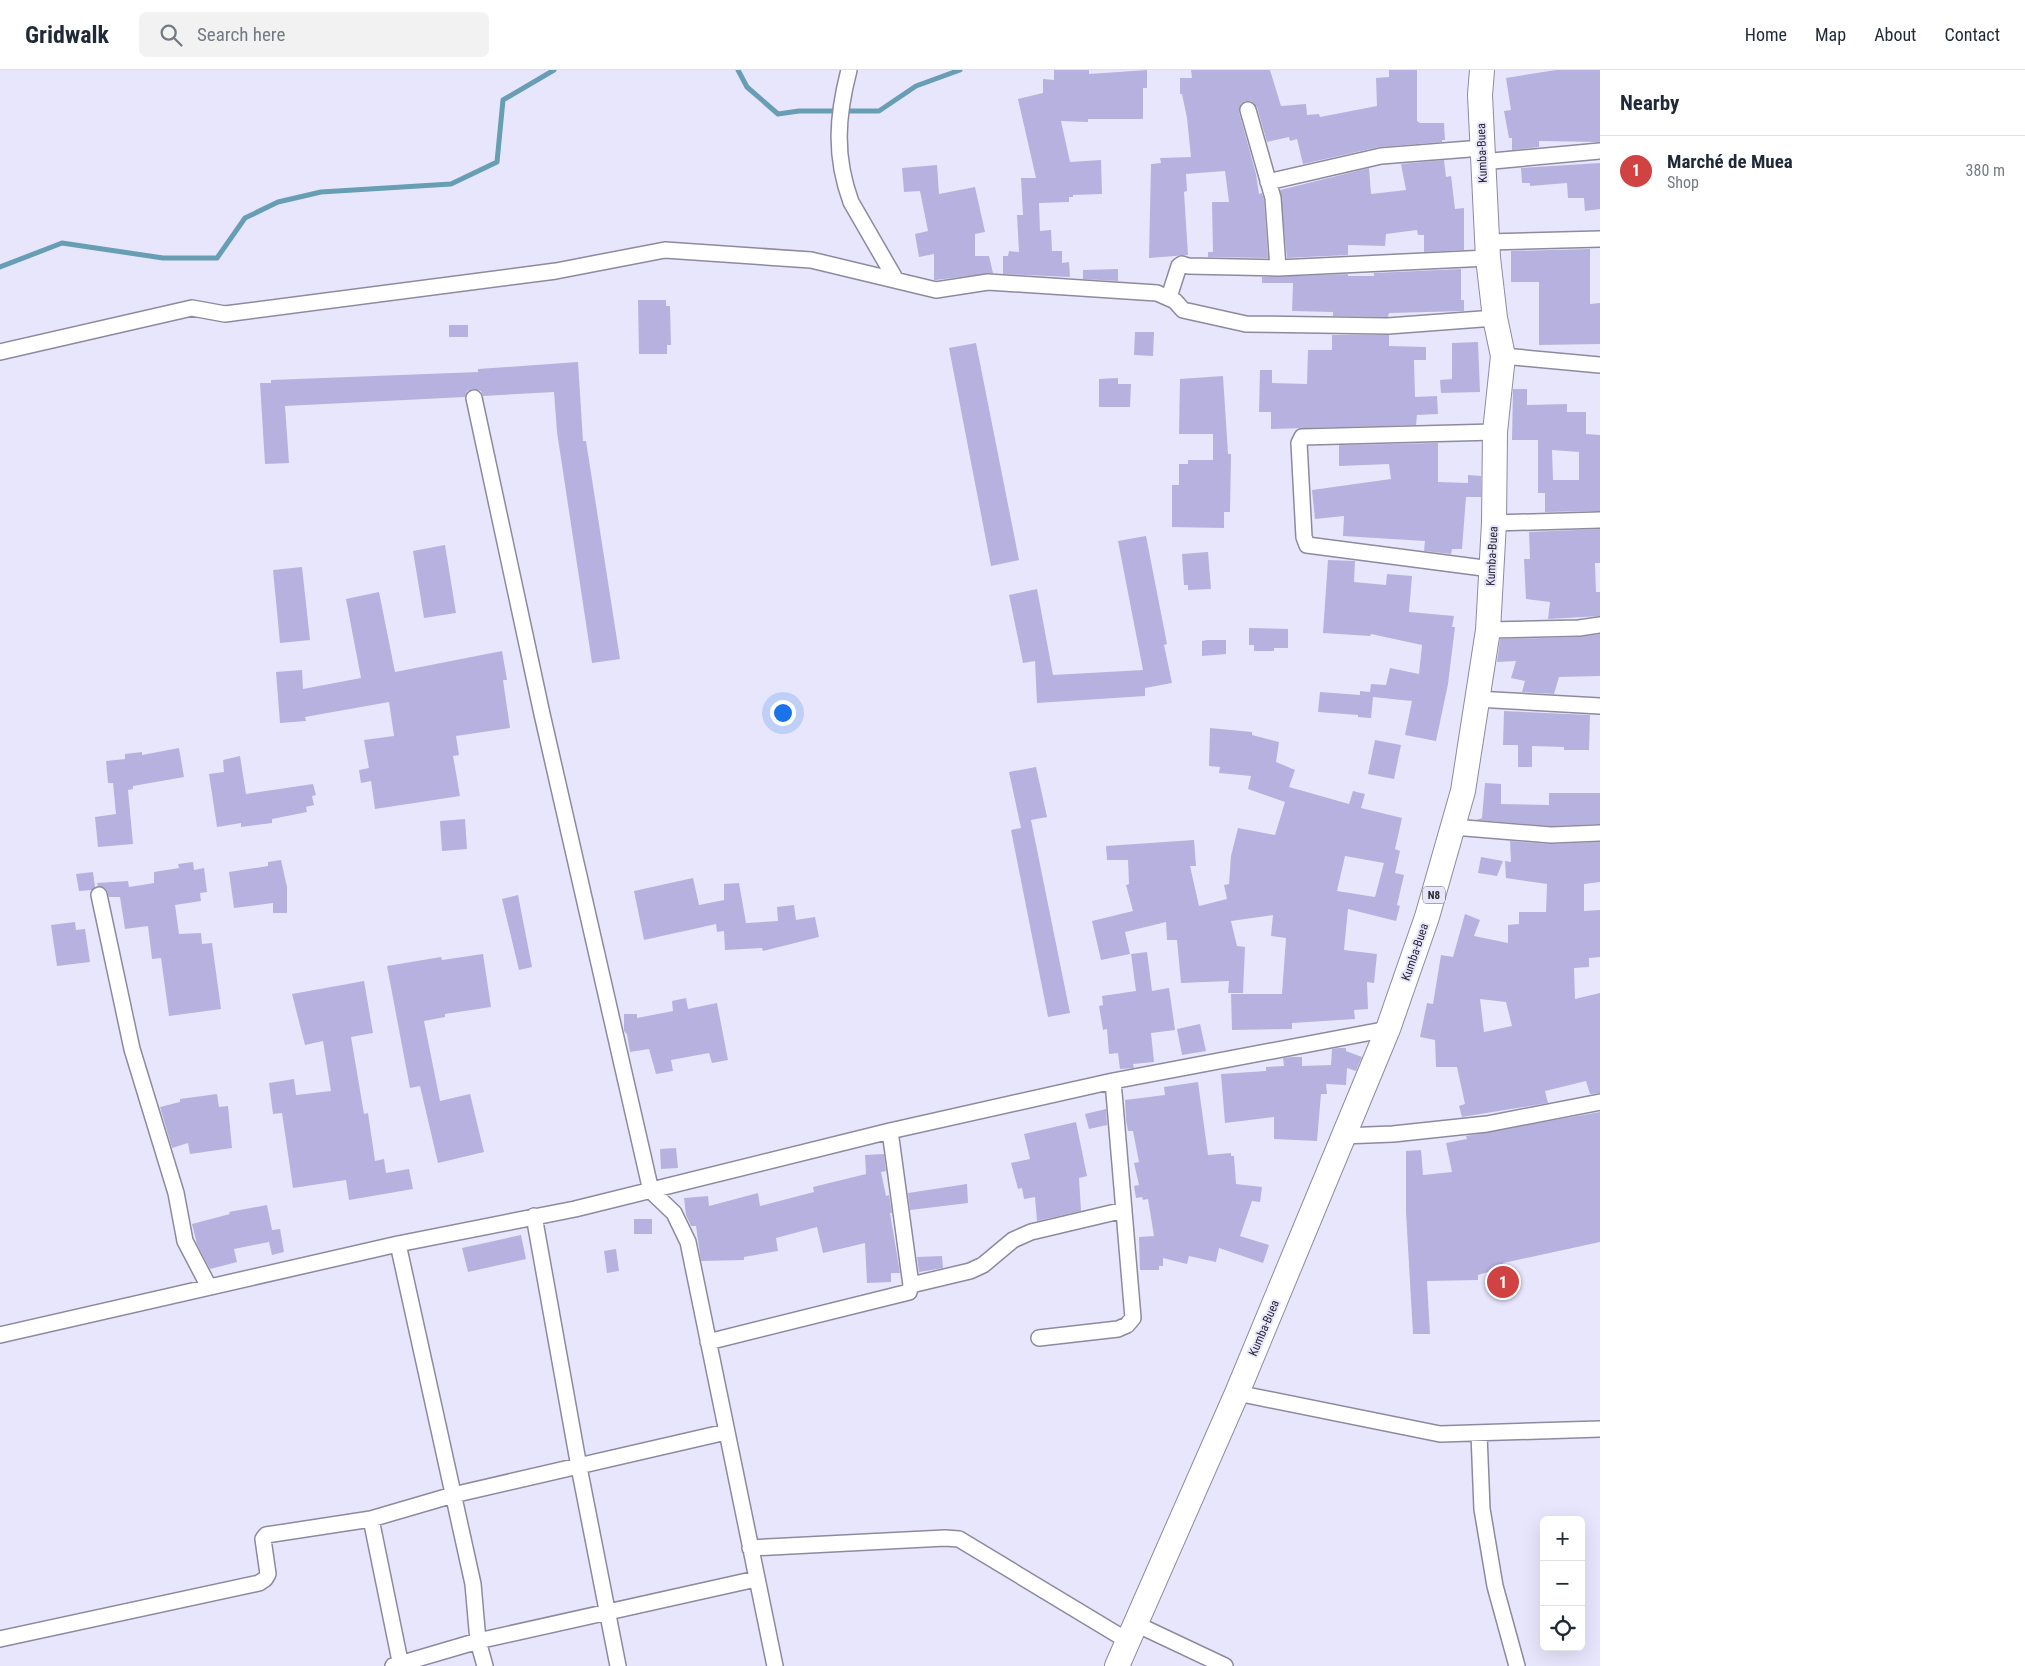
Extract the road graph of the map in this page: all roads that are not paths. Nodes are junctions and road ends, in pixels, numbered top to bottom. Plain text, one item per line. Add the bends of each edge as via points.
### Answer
1 (849, 70) edge
2 (1482, 70) edge
3 (1248, 110) dead end
4 (1600, 151) edge
5 (1482, 155) junction
6 (1268, 182) junction
7 (1600, 239) edge
8 (1487, 250) junction
9 (1278, 268) junction
10 (896, 280) junction
11 (1169, 297) junction
12 (1495, 318) junction
13 (0, 352) edge
14 (1503, 356) junction
15 (1600, 365) edge
16 (474, 398) dead end
17 (1495, 432) junction
18 (1600, 520) edge
19 (1494, 523) junction
20 (1491, 569) junction
21 (1600, 625) edge
22 (1488, 630) junction
23 (1476, 699) junction
24 (1600, 706) edge
25 (1453, 827) junction
26 (1600, 833) edge
27 (98, 895) dead end
28 (1388, 1029) junction
29 (1113, 1081) junction
30 (1600, 1102) edge
31 (890, 1132) junction
32 (1343, 1136) junction
33 (651, 1191) junction
34 (1124, 1210) junction
35 (534, 1216) junction
36 (398, 1244) junction
37 (911, 1285) junction
38 (209, 1287) junction
39 (0, 1335) edge
40 (1040, 1338) dead end
41 (708, 1342) junction
42 (1237, 1393) junction
43 (1600, 1429) edge
44 (726, 1432) junction
45 (1479, 1434) junction
46 (579, 1467) junction
47 (453, 1495) junction
48 (371, 1519) junction
49 (750, 1548) junction
50 (756, 1580) junction
51 (607, 1613) junction
52 (1132, 1632) junction
53 (0, 1639) edge
54 (478, 1641) junction
55 (398, 1665) edge
56 (485, 1666) edge
57 (618, 1666) edge
58 (775, 1666) edge
59 (1117, 1666) edge
60 (1225, 1666) edge
61 (1517, 1666) edge

1 - 10 street via 840,103 837,132 846,189
2 - 5 highway, Kumba-Buea / N8
3 - 6 street
4 - 5 street
5 - 6 street via 1381,156
5 - 8 highway, Kumba-Buea / N8
6 - 9 street via 1273,198
7 - 8 street
8 - 9 street
8 - 12 highway, Kumba-Buea / N8
9 - 11 street via 1182,264
10 - 11 street via 936,290 1003,282 1157,293
10 - 13 street via 805,259 665,250 556,271 225,314 192,308
11 - 12 street via 1183,310 1246,324 1388,326
12 - 14 highway, Kumba-Buea / N8
14 - 15 street
14 - 17 highway, Kumba-Buea / N8
16 - 33 street
17 - 19 highway, Kumba-Buea / N8
17 - 20 street via 1302,437 1299,443 1307,545
18 - 19 street
19 - 20 highway, Kumba-Buea / N8
20 - 22 highway, Kumba-Buea / N8
21 - 22 street
22 - 23 highway, Kumba-Buea / N8
23 - 24 street
23 - 25 highway, Kumba-Buea / N8 via 1463,791
25 - 26 street via 1551,835
25 - 28 highway, Kumba-Buea / N8 via 1427,917
27 - 38 street via 132,1049 176,1193 185,1241
28 - 29 street
28 - 32 highway, Kumba-Buea / N8
29 - 31 street
29 - 34 street
30 - 32 street via 1487,1124
31 - 33 street
31 - 37 street
32 - 42 highway, Kumba-Buea / N8
33 - 35 street
33 - 41 street via 674,1213 688,1242
34 - 37 street via 1031,1232 1012,1240 984,1264 970,1271
34 - 40 street via 1133,1318 1118,1329
35 - 36 street
35 - 46 street
36 - 38 street
36 - 47 street
37 - 41 street via 908,1292 901,1294
38 - 39 street
41 - 44 street
42 - 45 street via 1440,1434
42 - 52 highway, Kumba-Buea / N8
43 - 45 street
44 - 46 street
44 - 49 street
45 - 61 street via 1482,1509 1493,1577
46 - 47 street
46 - 51 street
47 - 48 street
47 - 54 street via 473,1584
48 - 53 street via 263,1537 268,1574 259,1583
48 - 55 street
49 - 50 street
49 - 52 street via 959,1539
50 - 51 street
50 - 58 street
51 - 54 street
51 - 57 street
52 - 59 highway, Kumba-Buea / N8
52 - 60 street
54 - 55 street
54 - 56 street

